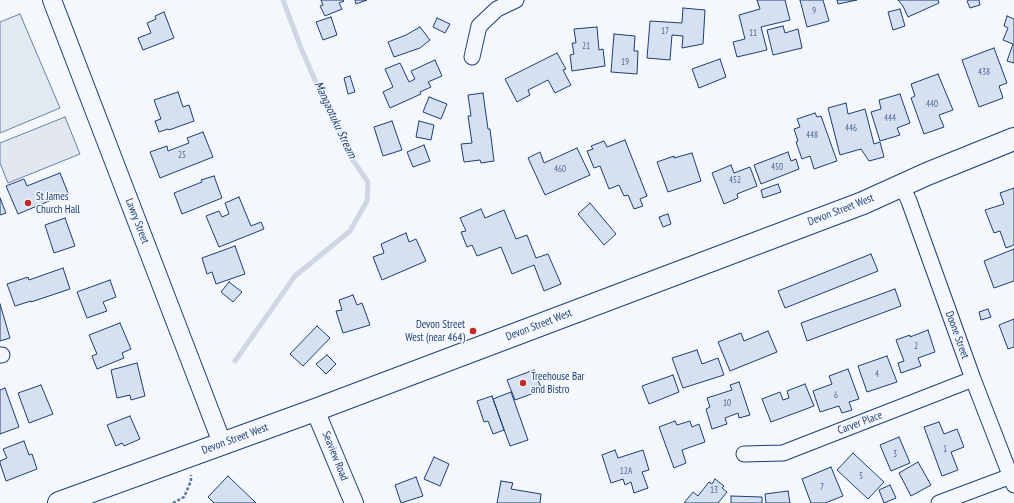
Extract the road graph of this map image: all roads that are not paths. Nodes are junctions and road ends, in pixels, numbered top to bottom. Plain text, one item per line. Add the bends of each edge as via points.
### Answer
1 (52, 0) edge
2 (516, 0) edge
3 (472, 57) dead end
4 (1014, 138) edge
5 (902, 186) junction
6 (973, 379) junction
7 (315, 410) junction
8 (222, 443) junction
9 (744, 454) dead end
10 (1012, 480) edge
11 (59, 503) edge
12 (354, 503) edge
13 (939, 503) edge

1 - 8 street, Lawry Street
2 - 3 street via 497,10 479,26
4 - 5 main road, Devon Street West
5 - 6 street, Doone Street
5 - 7 main road, Devon Street West
6 - 9 street, Carver Place via 783,453
6 - 10 street, Doone Street
7 - 8 main road, Devon Street West
7 - 12 street, Seaview Road
8 - 11 main road, Devon Street West
10 - 13 street

